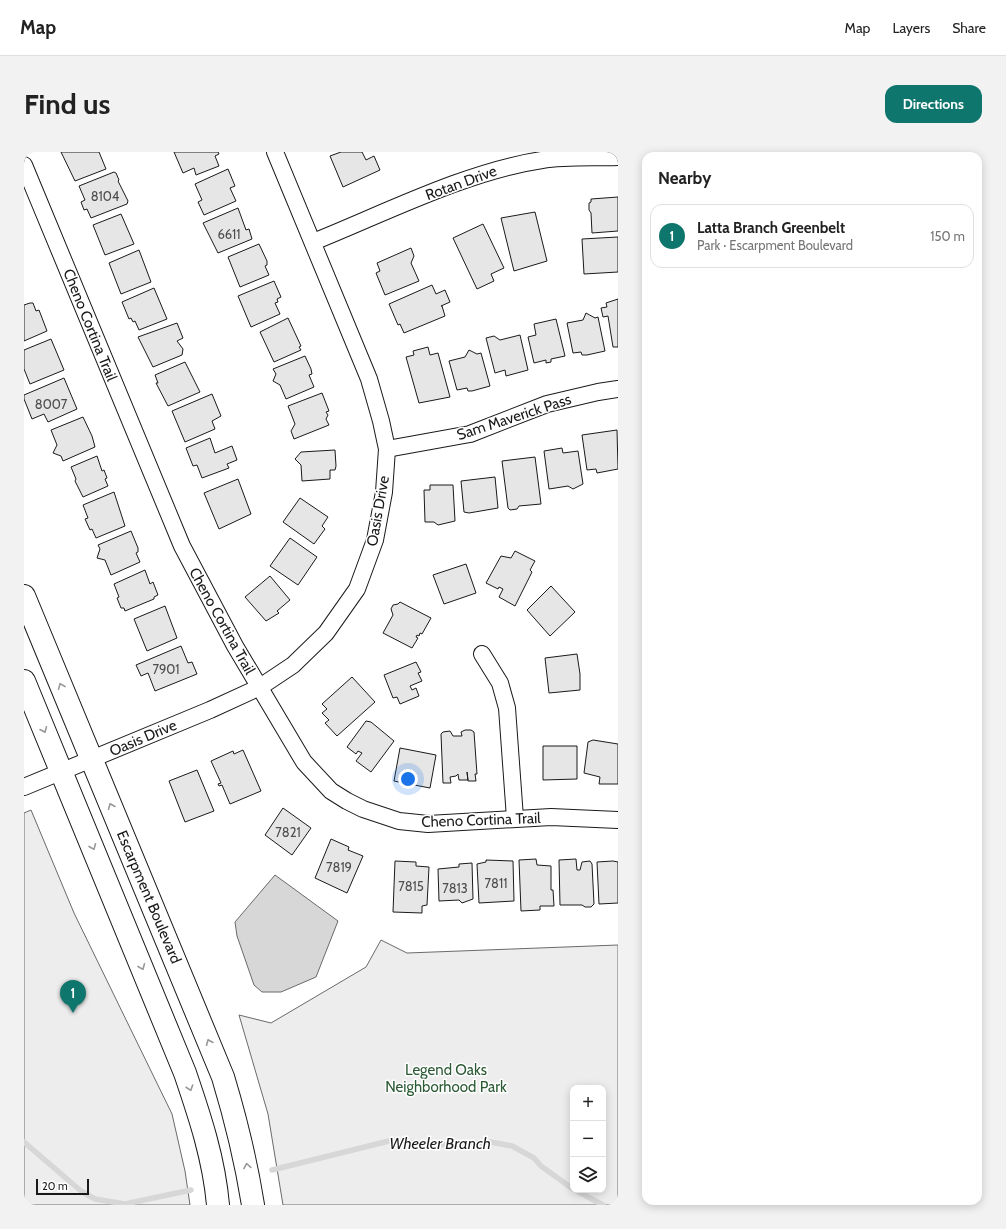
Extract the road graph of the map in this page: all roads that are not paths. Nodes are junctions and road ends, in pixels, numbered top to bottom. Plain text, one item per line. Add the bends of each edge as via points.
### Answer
1 (275, 152) edge
2 (618, 157) edge
3 (24, 165) edge
4 (312, 242) junction
5 (618, 389) edge
6 (387, 449) junction
7 (24, 596) edge
8 (482, 654) dead end
9 (24, 682) edge
10 (260, 687) junction
11 (92, 760) junction
12 (62, 772) junction
13 (24, 787) edge
14 (515, 818) junction
15 (618, 820) edge
16 (218, 1205) edge
17 (253, 1205) edge

1 - 4 street, Oasis Drive
2 - 4 street, Rotan Drive via 543,160 511,166 438,190
3 - 10 street, Cheno Cortina Trail via 182,546 235,646
4 - 6 street, Oasis Drive via 369,379
5 - 6 street, Sam Maverick Pass via 547,404 470,434
6 - 10 street, Oasis Drive via 384,492 375,540 357,589 326,633 293,665
11 -> 7 main road, Escarpment Boulevard
8 - 14 street via 500,683 507,708
9 -> 12 main road
10 - 11 street, Oasis Drive
10 - 14 street, Cheno Cortina Trail via 304,762 331,790 347,801 399,821 428,824
11 - 12 street, Oasis Drive
17 -> 11 main road, Escarpment Boulevard via 246,1159 223,1077
12 - 13 street, Oasis Drive
12 -> 16 main road via 185,1073 207,1140
14 - 15 street, Cheno Cortina Trail

